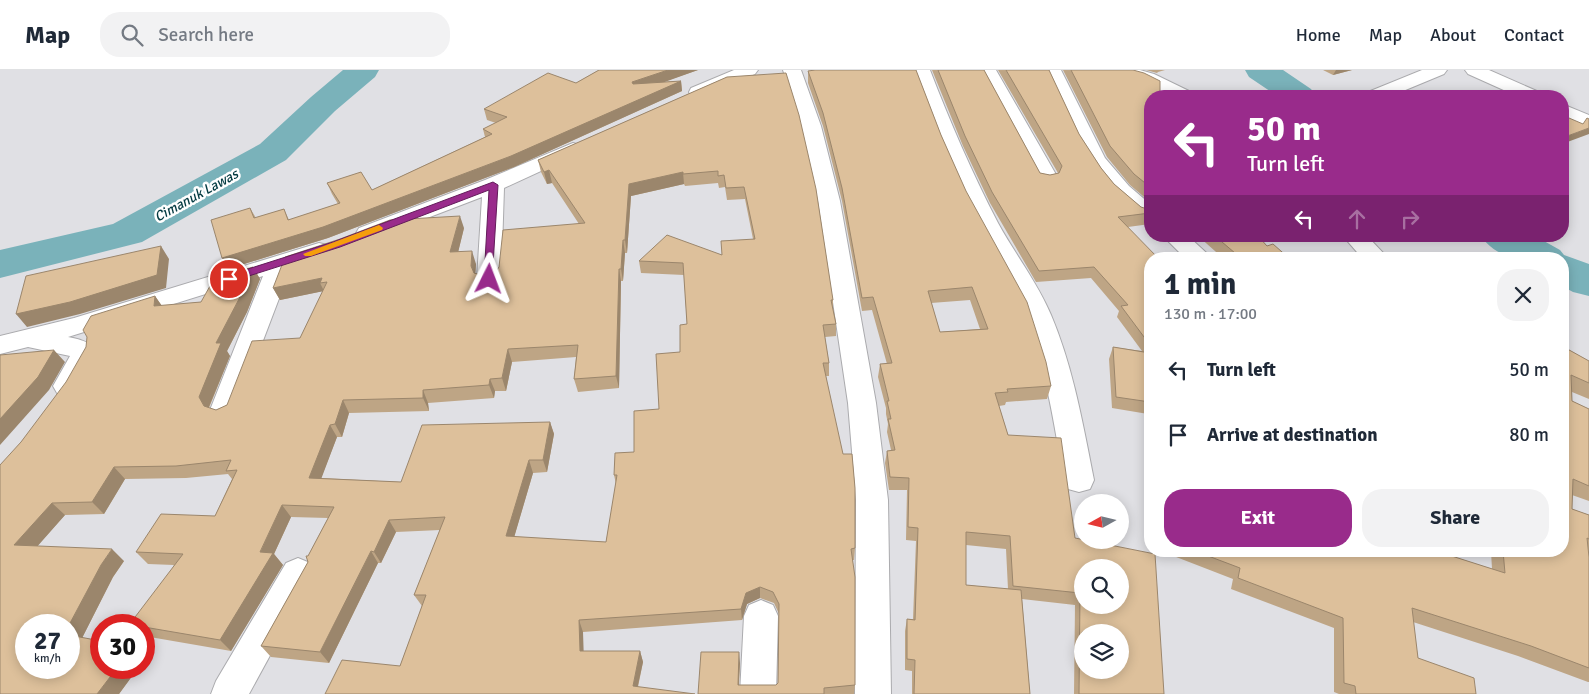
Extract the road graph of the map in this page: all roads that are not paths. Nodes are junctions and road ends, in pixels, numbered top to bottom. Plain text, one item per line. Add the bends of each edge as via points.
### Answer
1 (749, 70) edge
2 (792, 70) edge
3 (921, 70) edge
4 (987, 70) edge
5 (1052, 70) edge
6 (1121, 70) edge
7 (1438, 70) edge
8 (1474, 70) edge
9 (1172, 90) edge
10 (1390, 90) edge
11 (1519, 90) edge
12 (677, 101) edge
13 (1569, 113) edge
14 (1589, 122) edge
15 (590, 142) edge
16 (1047, 178) edge
17 (493, 185) junction
18 (1144, 210) edge
19 (1181, 242) edge
20 (1360, 242) edge
21 (1193, 252) edge
22 (1370, 252) edge
23 (280, 262) junction
24 (489, 279) edge
25 (27, 340) junction
26 (0, 345) edge
27 (54, 405) edge
28 (224, 410) edge
29 (1079, 480) dead end
30 (298, 573) dead end
31 (761, 616) dead end
32 (229, 694) edge
33 (758, 694) edge
34 (873, 694) edge

1 - 12 street
2 - 34 street via 811,126 829,201 862,403 872,500
3 - 29 street via 962,171 989,228 1028,293 1050,347 1064,398
4 - 16 street
5 - 18 street via 1096,160 1121,191
6 - 9 street
7 - 10 street
8 - 11 street
13 - 14 street
15 - 17 street
17 - 23 street via 341,243
17 - 24 street
19 - 21 street
20 - 22 street
23 - 25 street
23 - 28 street
25 - 26 street
25 - 27 street via 83,351
30 - 32 street
31 - 33 street

